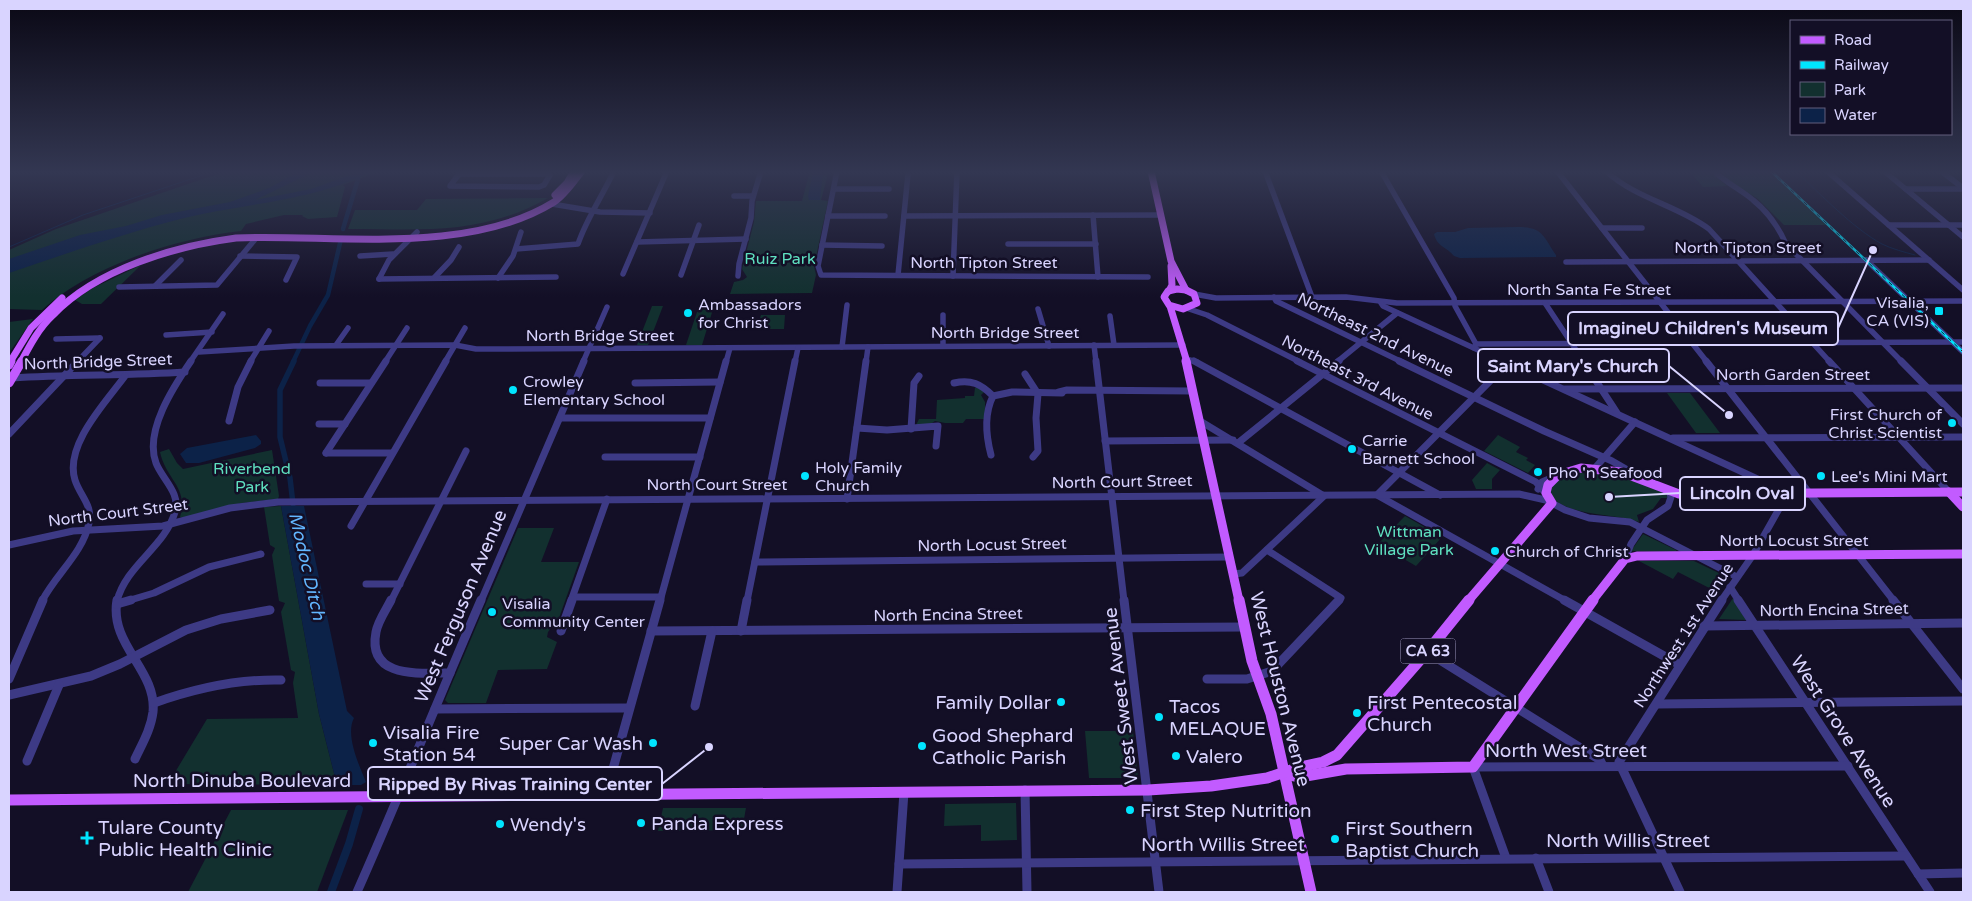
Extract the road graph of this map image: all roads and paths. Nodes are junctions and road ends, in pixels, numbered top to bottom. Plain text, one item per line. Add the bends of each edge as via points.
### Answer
1 (531, 213) edge
2 (594, 213) edge
3 (650, 213) edge
4 (751, 213) edge
5 (829, 213) edge
6 (1281, 213) edge
7 (1405, 213) edge
8 (1590, 213) edge
9 (1681, 213) edge
10 (1767, 213) edge
11 (1874, 213) edge
12 (1934, 213) edge
13 (1160, 214) joint
14 (1093, 215) junction
15 (828, 216) junction
16 (886, 216) dead end
17 (904, 216) joint
18 (955, 216) junction
19 (699, 225) dead end
20 (1888, 225) junction
21 (1948, 225) junction
22 (1963, 225) edge
23 (1602, 228) junction
24 (1642, 228) dead end
25 (302, 232) junction
26 (521, 232) dead end
27 (415, 234) junction
28 (257, 237) junction
29 (1963, 237) edge
30 (746, 239) junction
31 (694, 240) junction
32 (637, 242) junction
33 (1008, 244) dead end
34 (1096, 244) junction
35 (459, 246) dead end
36 (822, 246) junction
37 (882, 246) dead end
38 (516, 249) junction
39 (393, 254) junction
40 (240, 256) junction
41 (360, 256) dead end
42 (181, 260) dead end
43 (1866, 260) junction
44 (1929, 260) junction
45 (1171, 261) junction
46 (1738, 261) junction
47 (1802, 261) junction
48 (1566, 262) dead end
49 (1629, 262) junction
50 (114, 271) junction
51 (623, 274) dead end
52 (682, 275) dead end
53 (898, 275) junction
54 (738, 276) dead end
55 (952, 276) junction
56 (556, 277) dead end
57 (1098, 277) junction
58 (1148, 277) dead end
59 (434, 278) junction
60 (498, 278) junction
61 (286, 280) dead end
62 (154, 286) junction
63 (119, 287) dead end
64 (1186, 290) junction
65 (1963, 290) edge
66 (1169, 291) junction
67 (1194, 294) junction
68 (1274, 297) junction
69 (1312, 297) junction
70 (1216, 298) junction
71 (1909, 301) junction
72 (1963, 301) edge
73 (1545, 302) junction
74 (1659, 302) junction
75 (1776, 302) junction
76 (1842, 302) junction
77 (1381, 303) junction
78 (1455, 303) junction
79 (1196, 304) junction
80 (847, 305) dead end
81 (1170, 306) junction
82 (607, 307) dead end
83 (1186, 308) junction
84 (1038, 309) dead end
85 (1397, 313) junction
86 (223, 314) dead end
87 (52, 315) junction
88 (944, 315) dead end
89 (1207, 315) junction
90 (42, 316) junction
91 (1110, 316) dead end
92 (348, 328) dead end
93 (407, 328) dead end
94 (465, 328) dead end
95 (269, 331) dead end
96 (212, 332) junction
97 (1180, 332) junction
98 (166, 335) dead end
99 (56, 339) dead end
100 (1813, 342) junction
101 (1882, 342) junction
102 (1952, 342) junction
103 (1963, 342) edge
104 (1362, 343) junction
105 (1692, 343) junction
106 (1572, 344) junction
107 (396, 345) junction
108 (455, 345) junction
109 (1094, 345) junction
110 (1114, 345) junction
111 (1183, 345) junction
112 (336, 346) junction
113 (943, 346) junction
114 (1049, 346) junction
115 (1475, 346) junction
116 (842, 347) junction
117 (868, 347) junction
118 (260, 348) junction
119 (730, 348) junction
120 (798, 348) junction
121 (590, 349) junction
122 (199, 352) junction
123 (1963, 352) edge
124 (1186, 359) junction
125 (1508, 363) junction
126 (9, 365) edge
127 (184, 372) junction
128 (1025, 374) dead end
129 (1324, 374) junction
130 (63, 376) junction
131 (125, 376) junction
132 (920, 376) dead end
133 (11, 380) edge
134 (634, 382) dead end
135 (720, 382) junction
136 (320, 383) dead end
137 (371, 383) junction
138 (954, 383) dead end
139 (1727, 388) junction
140 (1854, 388) junction
141 (1928, 388) junction
142 (1963, 388) edge
143 (1562, 389) junction
144 (1602, 389) junction
145 (1099, 391) junction
146 (1193, 391) junction
147 (1036, 392) junction
148 (993, 396) junction
149 (1475, 397) junction
150 (1282, 409) junction
151 (1617, 414) junction
152 (560, 418) junction
153 (710, 418) junction
154 (229, 421) dead end
155 (1200, 421) junction
156 (1634, 422) junction
157 (319, 424) dead end
158 (345, 424) junction
159 (1963, 424) edge
160 (857, 428) junction
161 (911, 429) junction
162 (1437, 433) junction
163 (9, 434) edge
164 (1963, 437) edge
165 (1670, 438) junction
166 (1766, 438) junction
167 (1899, 438) junction
168 (1204, 440) junction
169 (1105, 441) junction
170 (1236, 442) junction
171 (936, 446) dead end
172 (466, 451) dead end
173 (392, 453) junction
174 (991, 456) dead end
175 (605, 457) dead end
176 (700, 457) junction
177 (1033, 457) dead end
178 (1604, 459) junction
179 (1595, 468) junction
180 (1401, 472) junction
181 (1557, 476) junction
182 (1644, 480) junction
183 (1539, 484) junction
184 (1668, 492) junction
185 (1809, 492) junction
186 (1949, 492) junction
187 (1963, 492) edge
188 (1788, 493) junction
189 (1519, 494) junction
190 (1216, 495) junction
191 (1377, 495) junction
192 (1440, 495) junction
193 (1112, 496) junction
194 (1324, 496) junction
195 (688, 499) junction
196 (767, 499) junction
197 (848, 499) junction
198 (524, 500) junction
199 (607, 500) junction
200 (1549, 500) junction
201 (440, 501) junction
202 (364, 502) junction
203 (1963, 507) edge
204 (169, 524) junction
205 (350, 526) dead end
206 (1643, 528) junction
207 (88, 529) junction
208 (9, 545) edge
209 (1267, 550) junction
210 (261, 554) dead end
211 (1963, 554) edge
212 (1753, 555) junction
213 (1858, 555) junction
214 (1696, 556) junction
215 (1120, 558) junction
216 (1229, 558) junction
217 (1625, 558) junction
218 (755, 562) junction
219 (1498, 564) junction
220 (1233, 574) junction
221 (1737, 577) junction
222 (366, 584) dead end
223 (400, 584) junction
224 (1730, 588) junction
225 (574, 597) junction
226 (660, 597) junction
227 (117, 604) junction
228 (270, 610) dead end
229 (1584, 612) junction
230 (1912, 623) junction
231 (1963, 623) edge
232 (1755, 625) junction
233 (1704, 626) junction
234 (1128, 627) junction
235 (1244, 627) junction
236 (561, 631) dead end
237 (651, 631) junction
238 (712, 631) junction
239 (741, 631) junction
240 (1427, 652) junction
241 (133, 657) junction
242 (1680, 665) junction
243 (450, 672) junction
244 (1258, 677) junction
245 (9, 679) edge
246 (1207, 679) dead end
247 (281, 680) dead end
248 (59, 685) junction
249 (1963, 689) edge
250 (9, 695) edge
251 (1806, 702) junction
252 (1963, 702) edge
253 (154, 703) junction
254 (1657, 704) junction
255 (695, 706) dead end
256 (629, 708) junction
257 (1515, 708) junction
258 (435, 709) junction
259 (1336, 754) junction
260 (135, 759) dead end
261 (27, 761) dead end
262 (1603, 766) junction
263 (1848, 766) junction
264 (1473, 767) junction
265 (1621, 767) junction
266 (1346, 769) junction
267 (1284, 774) junction
268 (1025, 790) junction
269 (1148, 790) junction
270 (904, 792) junction
271 (606, 794) junction
272 (399, 797) junction
273 (9, 800) edge
274 (1906, 856) junction
275 (1506, 858) junction
276 (1536, 858) junction
277 (1664, 858) junction
278 (1304, 861) junction
279 (1156, 862) junction
280 (1026, 863) junction
281 (899, 864) junction
282 (1963, 873) edge
283 (1918, 874) junction
284 (357, 892) edge
285 (897, 892) edge
286 (1026, 892) edge
287 (1159, 892) edge
288 (1311, 892) edge
289 (1549, 892) edge
290 (1680, 892) edge
291 (1930, 892) edge

1 - 27 main road via 487,230 447,236
2 - 38 street via 578,244
3 - 32 street
4 - 30 street
5 - 15 street
6 - 69 street
7 - 78 street
8 - 23 street
9 - 46 street via 1704,224
10 - 47 street via 1786,244
11 - 20 street
12 - 21 street
13 - 14 street
13 - 45 main road
14 - 18 street
14 - 34 street
15 - 16 street
15 - 36 street
17 - 18 street
17 - 53 street
18 - 55 street
19 - 31 street
20 - 21 street
20 - 44 street
21 - 22 street
21 - 29 street
23 - 24 street
23 - 49 street
25 - 27 main road
25 - 28 main road
25 - 50 main road via 251,232 212,238 181,245
26 - 38 street
27 - 28 main road
27 - 39 street
28 - 40 street
28 - 50 main road via 205,244
30 - 31 street
30 - 54 street
31 - 32 street
31 - 52 street
32 - 51 street
33 - 34 street
34 - 57 street
35 - 59 street
36 - 37 street
36 - 53 street, North Tipton Street via 818,269 821,275
38 - 60 street
39 - 41 street
39 - 59 street via 379,279
40 - 61 street via 297,256
40 - 62 street via 217,285
42 - 62 street
43 - 44 street, North Tipton Street
43 - 47 street, North Tipton Street
43 - 71 street
44 - 65 street
45 - 64 main road
45 - 66 main road via 1172,285
46 - 47 street, North Tipton Street
46 - 49 street, North Tipton Street
46 - 75 street
47 - 76 street
48 - 49 street, North Tipton Street
49 - 74 street
50 - 87 main road via 76,294
50 - 90 main road via 75,289
53 - 55 street, North Tipton Street
55 - 57 street, North Tipton Street
56 - 60 street
57 - 58 street, North Tipton Street
59 - 60 street
62 - 63 street
64 - 66 main road
64 - 67 main road
66 - 81 main road via 1164,300
67 - 70 street, North Santa Fe Street
67 - 79 main road
68 - 69 street, North Santa Fe Street
68 - 70 street, North Santa Fe Street
68 - 104 street, Northeast 2nd Avenue via 1276,301
69 - 77 street, North Santa Fe Street via 1346,297
70 - 79 street, North Santa Fe Street
71 - 72 street, North Santa Fe Street
71 - 76 street, North Santa Fe Street
71 - 102 street
73 - 74 street, North Santa Fe Street
73 - 78 street, North Santa Fe Street
73 - 106 street
74 - 75 street, North Santa Fe Street
74 - 105 street
75 - 76 street, North Santa Fe Street
75 - 100 street
76 - 101 street
77 - 78 street, North Santa Fe Street
77 - 85 street
78 - 115 street
79 - 83 main road
79 - 89 street, Northeast 3rd Avenue
80 - 116 street
81 - 83 main road
81 - 97 main road
82 - 121 street, West Ferguson Avenue
83 - 89 street, Northeast 3rd Avenue
83 - 97 main road via 1180,312
84 - 114 street
85 - 104 street
85 - 115 street
86 - 96 street
87 - 90 main road
87 - 133 main road via 34,338
88 - 113 street
89 - 129 street, Northeast 3rd Avenue
90 - 126 main road via 21,341
91 - 110 street
92 - 112 street
93 - 107 street
94 - 108 street
95 - 118 street
96 - 98 street
96 - 122 street
97 - 111 main road, West Houston Avenue
99 - 130 street via 100,338
100 - 101 street
100 - 105 street
100 - 140 street
101 - 102 street
101 - 141 street
102 - 103 street
102 - 123 street
104 - 129 street
104 - 149 street, Northeast 2nd Avenue
105 - 106 street
105 - 139 street
106 - 115 street
106 - 144 street
107 - 108 street, North Bridge Street
107 - 112 street, North Bridge Street
107 - 137 street
108 - 121 street, North Bridge Street via 476,349
108 - 173 street
109 - 110 street, North Bridge Street
109 - 114 street, North Bridge Street
109 - 145 street, West Sweet Avenue
110 - 111 street, North Bridge Street
111 - 124 main road, West Houston Avenue
112 - 118 street, North Bridge Street
113 - 114 street, North Bridge Street
113 - 117 street, North Bridge Street
115 - 125 street
116 - 117 street, North Bridge Street
116 - 120 street, North Bridge Street
117 - 160 street
118 - 122 street, North Bridge Street
118 - 154 street via 238,386 234,412
119 - 120 street, North Bridge Street
119 - 121 street, North Bridge Street
119 - 135 street
120 - 196 street
121 - 152 street, West Ferguson Avenue
122 - 127 street
124 - 146 main road, West Houston Avenue
124 - 150 street
125 - 143 street
125 - 149 street
127 - 131 street, North Bridge Street
127 - 204 street via 163,408 154,437 157,464 177,499
128 - 147 street via 1031,378
129 - 150 street
129 - 162 street, Northeast 3rd Avenue
130 - 131 street, North Bridge Street
130 - 133 street, North Bridge Street
130 - 163 street
131 - 207 street via 75,452 75,480 90,508
132 - 161 street via 914,383
134 - 135 street
135 - 153 street
136 - 137 street
137 - 158 street
138 - 148 street via 973,380
139 - 140 street, North Garden Street
139 - 144 street, North Garden Street
139 - 166 street
140 - 141 street, North Garden Street
140 - 167 street
141 - 142 street, North Garden Street
141 - 159 street
143 - 144 street, North Garden Street
143 - 151 street
144 - 151 street
145 - 146 street
145 - 147 street
145 - 169 street, West Sweet Avenue
146 - 155 main road, West Houston Avenue
147 - 148 street
147 - 177 street via 1038,451
148 - 174 street via 988,410
149 - 162 street
149 - 178 street, Northeast 2nd Avenue
150 - 170 street
150 - 180 street
151 - 156 street
152 - 153 street
152 - 198 street, West Ferguson Avenue
153 - 176 street
155 - 168 main road, West Houston Avenue
155 - 170 street
156 - 165 street
156 - 178 street
157 - 158 street
158 - 173 street via 326,453
160 - 161 street
160 - 197 street
161 - 171 street via 938,426
162 - 180 street
162 - 183 street, Northeast 3rd Avenue
164 - 167 street
165 - 166 street
165 - 188 street
166 - 167 street
166 - 185 street
167 - 186 street
168 - 169 street
168 - 170 street
168 - 190 main road, West Houston Avenue
169 - 193 street, West Sweet Avenue
170 - 194 street
172 - 201 street
173 - 202 street
175 - 176 street
176 - 195 street
178 - 179 street
178 - 182 street, Northeast 2nd Avenue
179 - 181 main road via 1578,469
179 - 182 main road
180 - 191 street
180 - 192 street
181 - 183 street
181 - 200 main road, CA 63 via 1548,486
182 - 184 main road
183 - 189 street via 1536,491
183 - 200 street, Northeast 3rd Avenue
184 - 188 main road
184 - 206 street via 1671,498 1669,505 1648,520
185 - 186 main road
185 - 188 main road
185 - 213 street
186 - 187 main road
186 - 203 main road
188 - 212 street, Northwest 1st Avenue
189 - 192 street, North Court Street
189 - 200 street, North Court Street
190 - 193 street, North Court Street
190 - 194 street, North Court Street
190 - 216 main road, West Houston Avenue
191 - 192 street, North Court Street
191 - 194 street, North Court Street
191 - 219 street
193 - 197 street, North Court Street
193 - 215 street, West Sweet Avenue
194 - 209 street
195 - 196 street, North Court Street
195 - 199 street, North Court Street
195 - 226 street
196 - 197 street, North Court Street
196 - 218 street
198 - 199 street, North Court Street
198 - 201 street, North Court Street
198 - 243 street, West Ferguson Avenue
199 - 225 street
200 - 206 street via 1585,517 1625,521
200 - 219 main road, CA 63
201 - 202 street, North Court Street
201 - 223 street
202 - 204 street, North Court Street via 251,504
202 - 205 street
204 - 207 street, North Court Street
204 - 227 street via 128,579
206 - 214 street
206 - 217 street via 1625,552
207 - 208 street, North Court Street
207 - 245 street via 48,590
209 - 220 street via 1242,573
209 - 244 street via 1342,598 1272,671
210 - 227 street via 209,567 154,593
211 - 213 main road, North Locust Street
212 - 213 main road, North Locust Street
212 - 214 main road, North Locust Street
212 - 221 street, Northwest 1st Avenue
213 - 230 street
214 - 217 main road, North Locust Street
214 - 221 street
215 - 216 street, North Locust Street
215 - 218 street, North Locust Street
215 - 234 street, West Sweet Avenue
216 - 220 main road, West Houston Avenue
217 - 229 main road
218 - 239 street
219 - 229 street
219 - 240 main road, CA 63
220 - 235 main road, West Houston Avenue
221 - 224 street, Northwest 1st Avenue
222 - 223 street
223 - 243 street via 376,630 373,644 376,656 393,669
224 - 232 street, West Grove Avenue
224 - 233 street, Northwest 1st Avenue
225 - 226 street
225 - 236 street
226 - 237 street
227 - 241 street via 118,629
228 - 241 street via 200,625
229 - 242 street
229 - 257 main road
230 - 231 street, North Encina Street
230 - 232 street, North Encina Street
230 - 249 street
232 - 233 street, North Encina Street
232 - 251 street, West Grove Avenue
233 - 242 street, Northwest 1st Avenue
234 - 235 street, North Encina Street
234 - 239 street, North Encina Street
234 - 269 street, West Sweet Avenue
235 - 244 main road, West Houston Avenue
237 - 238 street, North Encina Street
237 - 256 street
238 - 239 street, North Encina Street
238 - 255 street
240 - 257 street
240 - 259 main road, CA 63
241 - 248 street via 91,676
241 - 253 street via 149,684
242 - 254 street, Northwest 1st Avenue
243 - 258 street, West Ferguson Avenue
244 - 246 street
244 - 267 main road, West Houston Avenue via 1271,714
247 - 253 street via 233,680
248 - 250 street
248 - 261 street
251 - 252 street
251 - 254 street
251 - 263 street, West Grove Avenue
253 - 260 street via 149,730
254 - 265 street, Northwest 1st Avenue via 1619,762
256 - 258 street
256 - 271 street
257 - 262 street via 1600,760
257 - 264 main road
258 - 272 street, West Ferguson Avenue
259 - 266 main road via 1337,763
259 - 267 main road, CA 63 via 1323,762
262 - 264 street, North West Street
262 - 265 street, North West Street
263 - 265 street, North West Street
263 - 274 street, West Grove Avenue
264 - 266 main road, North West Street / CA 63
264 - 275 street
265 - 277 street
266 - 267 main road, North West Street / CA 63 via 1300,777
267 - 269 main road, North Dinuba Boulevard / CA 63 via 1243,782
267 - 278 main road, West Houston Avenue
268 - 269 main road, North Dinuba Boulevard / CA 63
268 - 270 main road, North Dinuba Boulevard / CA 63
268 - 280 street
269 - 279 street, West Sweet Avenue
270 - 271 main road, North Dinuba Boulevard / CA 63
270 - 281 street
271 - 272 main road, North Dinuba Boulevard / CA 63
272 - 273 main road, North Dinuba Boulevard / CA 63
272 - 284 street, West Ferguson Avenue
274 - 277 street, North Willis Street
274 - 283 street, West Grove Avenue
275 - 276 street, North Willis Street
275 - 278 street, North Willis Street
276 - 277 street, North Willis Street
276 - 289 street
277 - 290 street
278 - 279 street, North Willis Street
278 - 288 main road, West Houston Avenue
279 - 280 street, North Willis Street
279 - 287 street, West Sweet Avenue
280 - 281 street, North Willis Street
280 - 286 street
281 - 285 street
282 - 283 street
283 - 291 street, West Grove Avenue

